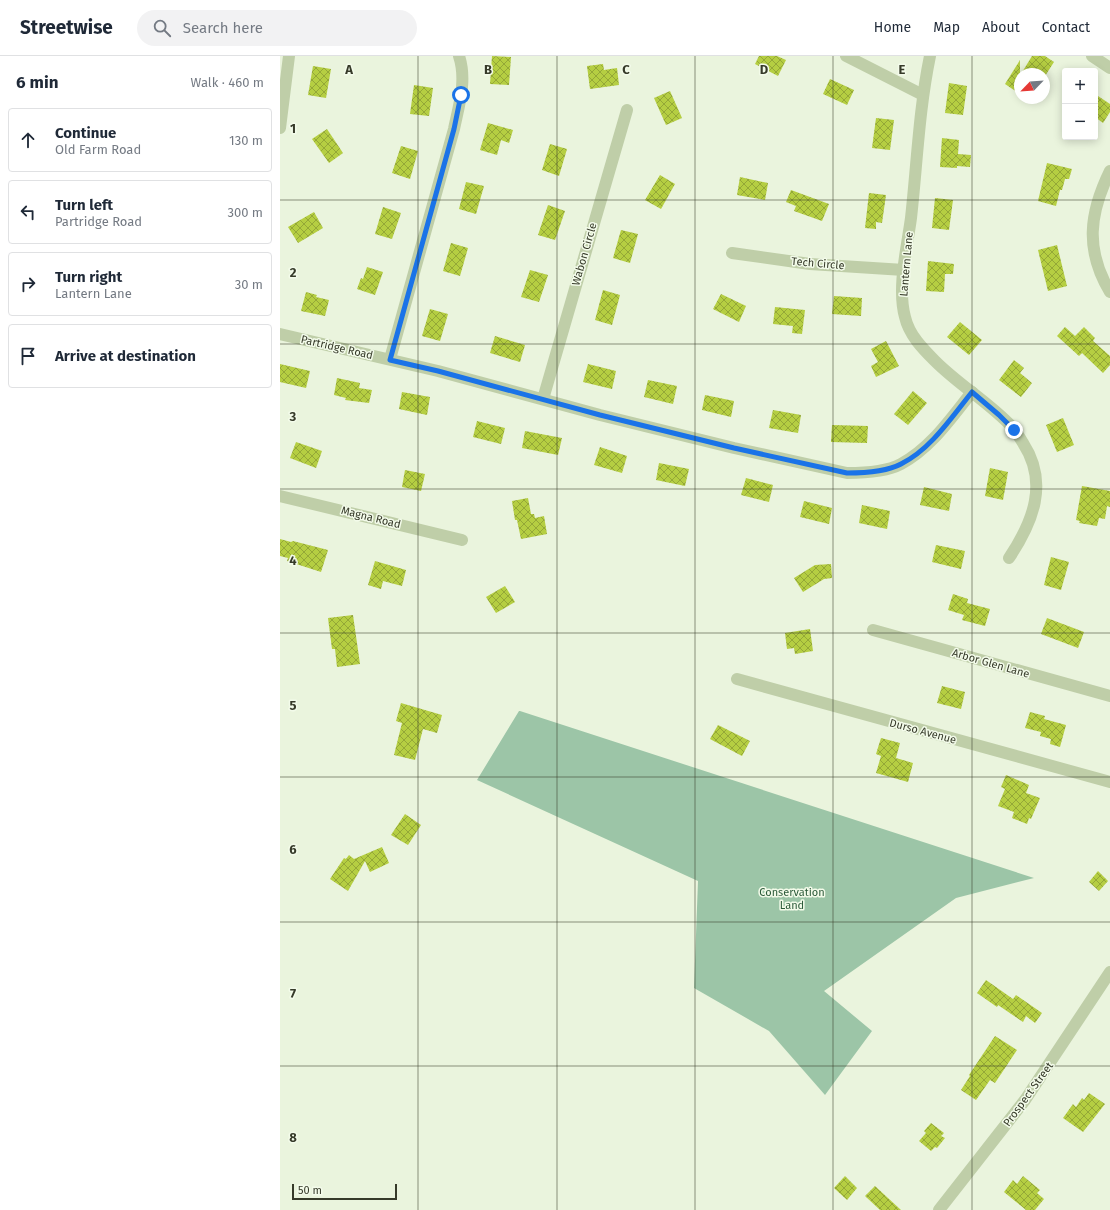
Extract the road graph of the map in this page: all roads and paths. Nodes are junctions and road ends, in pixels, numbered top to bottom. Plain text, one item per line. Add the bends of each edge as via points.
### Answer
1 (290, 56) edge
2 (459, 56) edge
3 (846, 56) edge
4 (930, 56) edge
5 (1092, 56) edge
6 (1110, 68) edge
7 (923, 95) junction
8 (627, 110) dead end
9 (280, 128) edge
10 (1110, 171) edge
11 (732, 253) dead end
12 (904, 270) junction
13 (1109, 289) edge
14 (280, 334) edge
15 (390, 360) junction
16 (972, 392) junction
17 (543, 399) junction
18 (280, 496) edge
19 (462, 540) dead end
20 (1009, 558) dead end
21 (873, 630) dead end
22 (737, 679) dead end
23 (1110, 696) edge
24 (1110, 782) edge
25 (1110, 972) edge
26 (939, 1210) edge

1 - 9 street
2 - 15 street via 461,95 454,129
3 - 7 street
4 - 7 street, Lantern Lane
5 - 6 street
7 - 12 street, Lantern Lane
8 - 17 street, Wabon Circle
10 - 13 street via 1097,202 1092,242 1103,280
11 - 12 street, Tech Circle via 810,264
12 - 16 street, Lantern Lane via 902,294 905,317 913,336 950,376
14 - 15 street, Partridge Road
15 - 17 street, Partridge Road
16 - 17 street, Partridge Road via 919,453 900,465 862,473 830,470 734,448
16 - 20 street, Lantern Lane via 1014,430 1030,453 1036,474 1036,494 1031,519
18 - 19 street, Magna Road
21 - 23 street, Arbor Glen Lane
22 - 24 street, Durso Avenue
25 - 26 street, Prospect Street via 1025,1100

